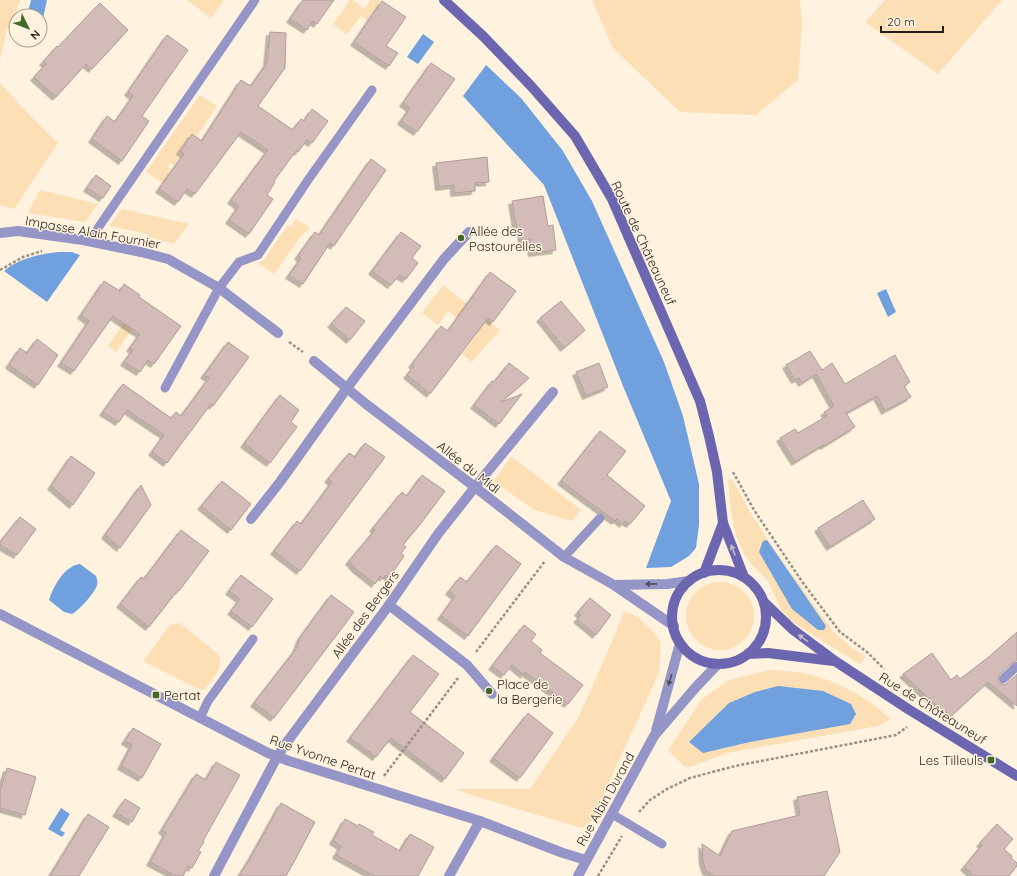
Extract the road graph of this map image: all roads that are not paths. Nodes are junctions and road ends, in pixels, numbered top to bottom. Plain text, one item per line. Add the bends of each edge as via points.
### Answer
1 (255, 0) edge
2 (444, 0) edge
3 (372, 90) dead end
4 (469, 232) dead end
5 (0, 233) edge
6 (91, 242) junction
7 (219, 288) junction
8 (278, 333) road end
9 (314, 361) road end
10 (164, 388) dead end
11 (347, 388) junction
12 (553, 392) dead end
13 (475, 487) junction
14 (600, 518) dead end
15 (251, 519) dead end
16 (723, 523) junction
17 (564, 556) junction
18 (704, 572) junction
19 (744, 577) junction
20 (689, 581) junction
21 (614, 585) junction
22 (764, 603) junction
23 (388, 605) junction
24 (0, 614) edge
25 (674, 626) junction
26 (253, 639) dead end
27 (680, 643) junction
28 (748, 654) junction
29 (835, 661) junction
30 (718, 664) junction
31 (1017, 666) edge
32 (1003, 678) dead end
33 (492, 694) dead end
34 (200, 718) junction
35 (654, 736) junction
36 (277, 757) junction
37 (1017, 776) edge
38 (612, 814) junction
39 (480, 821) junction
40 (662, 844) dead end
41 (586, 860) junction
42 (214, 876) edge
43 (449, 876) edge
44 (578, 876) edge

1 - 6 lane via 102,222
2 - 16 main road, Route de Châteauneuf via 531,86 575,136 612,199 700,401 717,472
3 - 7 lane via 258,255 239,262
4 - 11 street via 444,259
5 - 6 street, Impasse Alain Fournier via 18,231
6 - 7 street, Impasse Alain Fournier via 168,259
7 - 8 street, Impasse Alain Fournier
7 - 10 lane
9 - 11 street, Allée du Midi
11 - 13 street, Allée du Midi
11 - 15 street
12 - 13 street, Allée des Bergers
13 - 17 street, Allée du Midi
13 - 23 street, Allée des Bergers
14 - 17 lane
16 - 18 main road, Route de Châteauneuf
19 -> 16 main road, Route de Châteauneuf
17 - 21 street, Allée du Midi
18 - 19 main road via 732,571
18 - 20 main road
19 - 22 main road via 760,592
20 -> 21 street
20 - 25 main road via 677,597 672,616
21 - 25 street, Allée du Midi
22 - 28 main road via 766,614 762,637
29 -> 22 main road, Rue de Châteauneuf via 792,629
23 - 33 street via 467,664
23 - 36 street, Allée des Bergers
24 - 34 street, Rue Yvonne Pertat
25 - 27 main road
26 - 34 lane via 208,702
27 - 30 main road via 696,658
27 -> 35 street, Rue Albin Durand
28 - 29 main road, Rue de Châteauneuf via 768,653
28 - 30 main road via 738,660
29 - 37 main road, Rue de Châteauneuf
30 - 35 street, Rue Albin Durand
31 - 32 lane
34 - 36 street, Rue Yvonne Pertat
35 - 38 street, Rue Albin Durand
36 - 39 street, Rue Yvonne Pertat
36 - 42 street, Allée des Bergers
38 - 40 lane
38 - 41 street, Rue Albin Durand
39 - 41 street, Rue Yvonne Pertat
39 - 43 street
41 - 44 street, Rue Albin Durand

